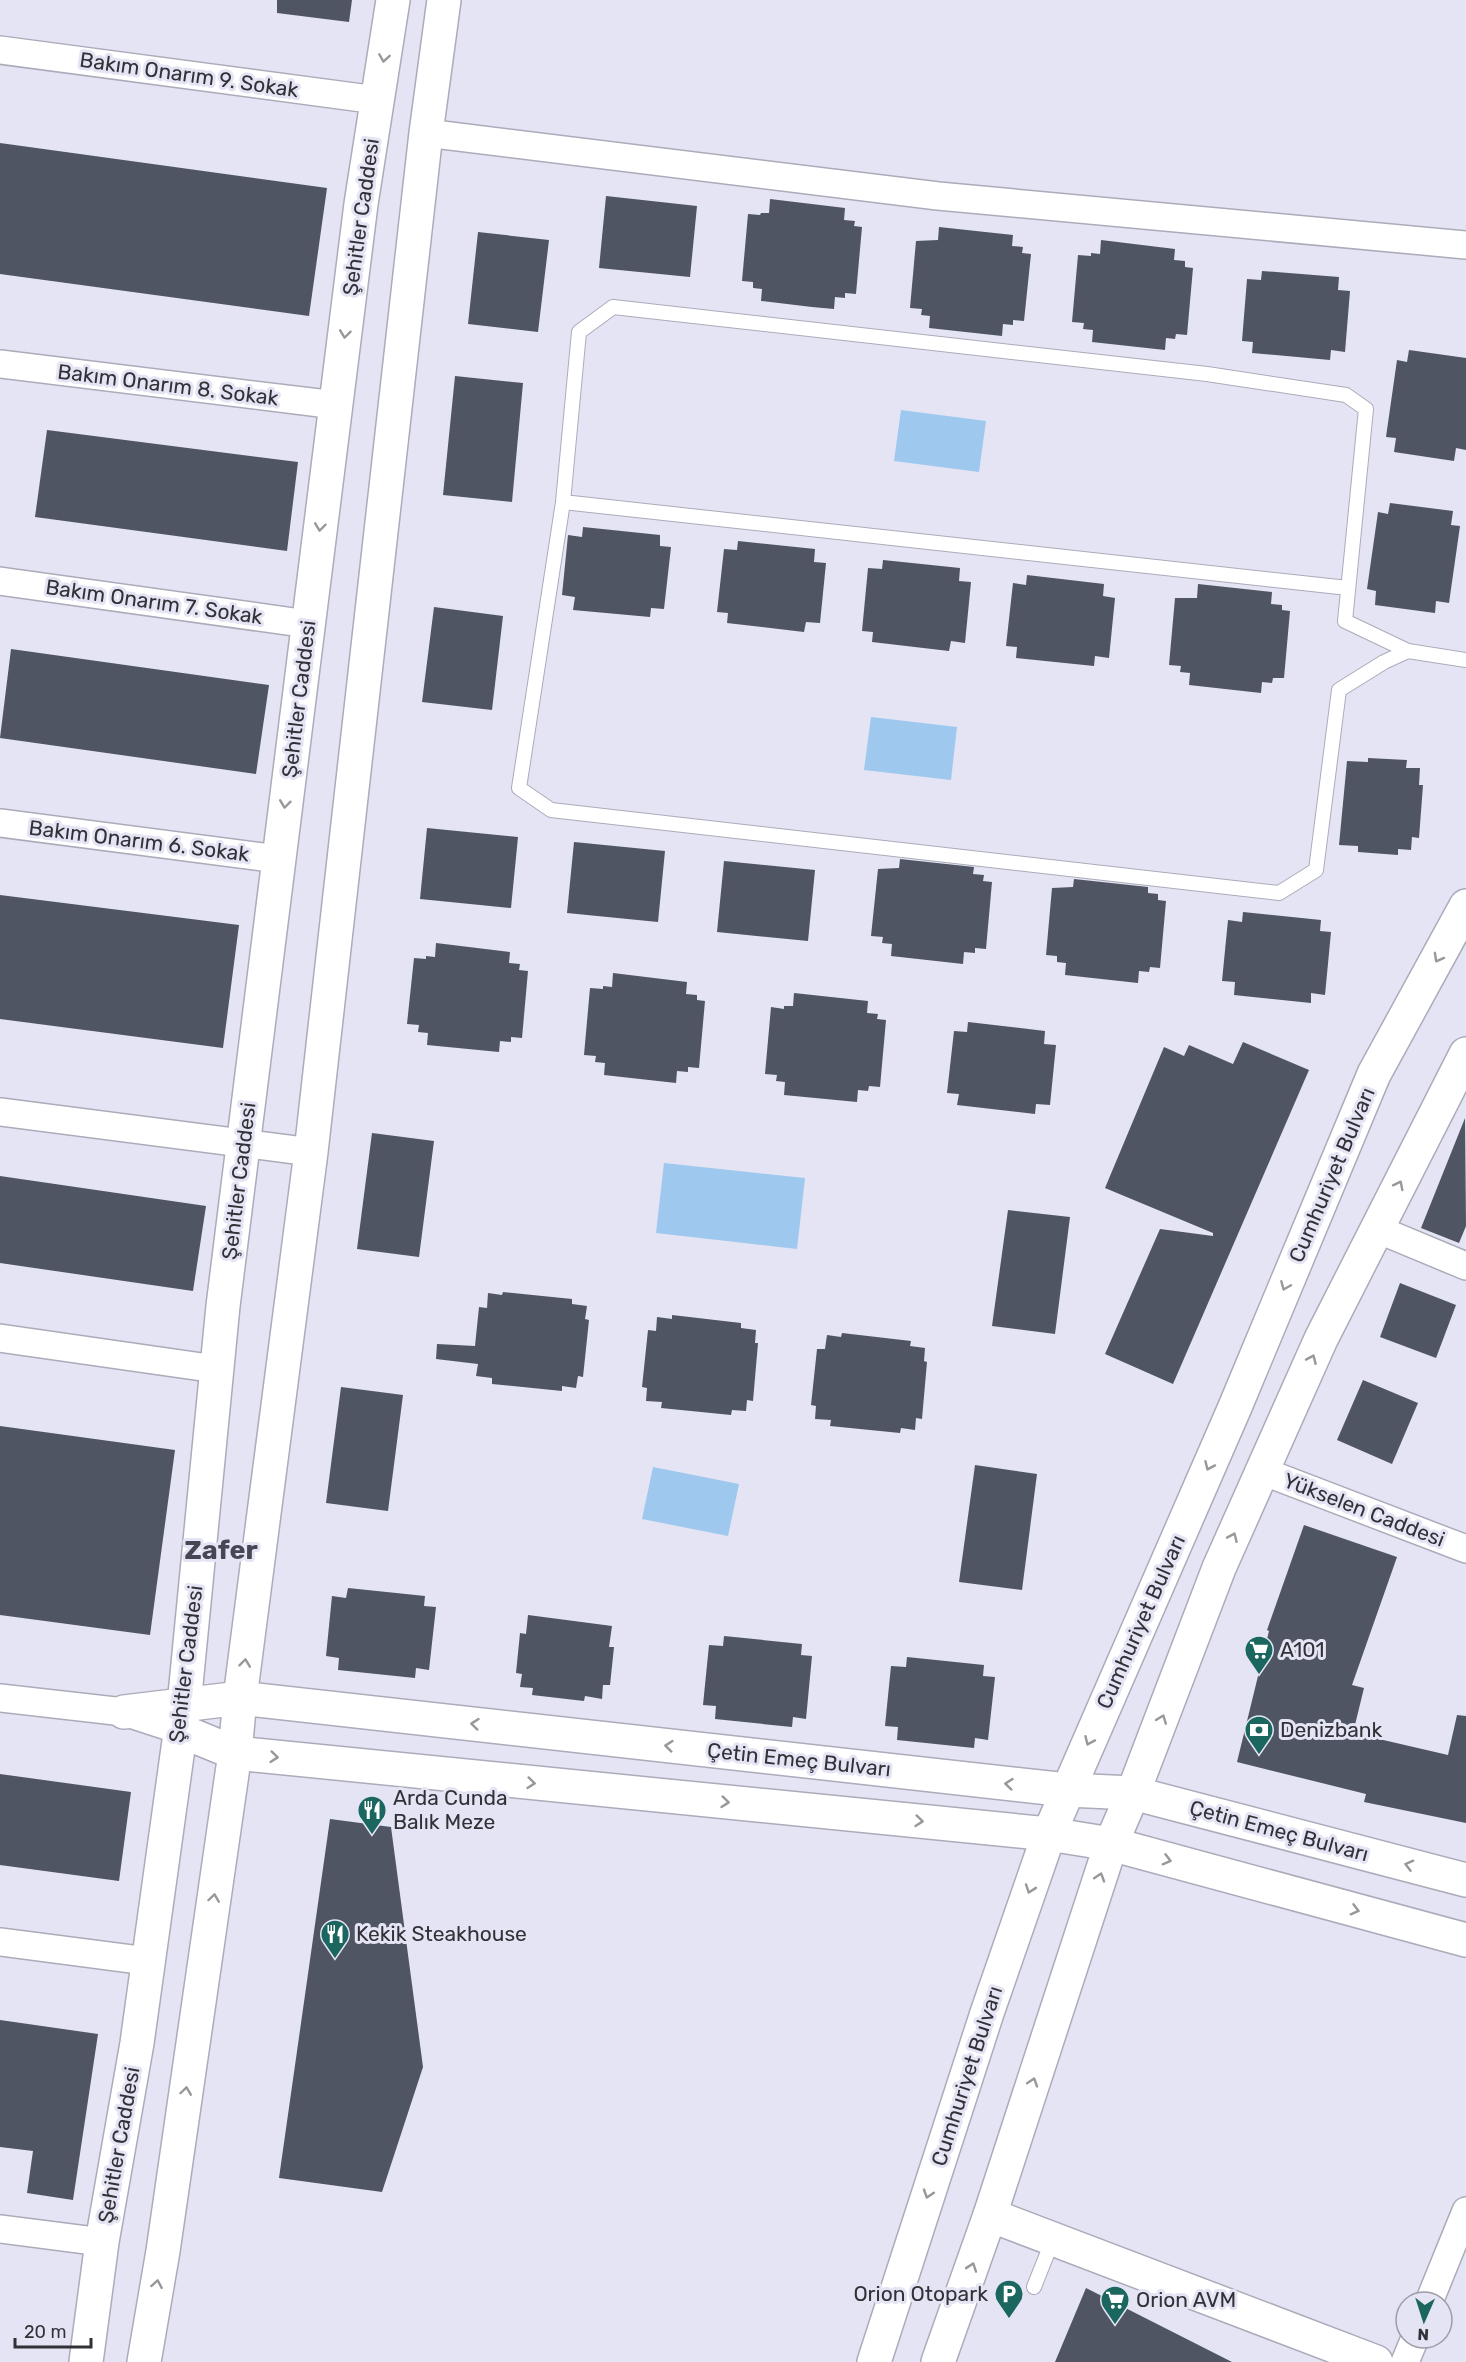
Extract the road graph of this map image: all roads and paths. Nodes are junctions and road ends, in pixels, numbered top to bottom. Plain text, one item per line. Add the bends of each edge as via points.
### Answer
1 (393, 0) edge
2 (444, 0) edge
3 (0, 50) edge
4 (377, 100) junction
5 (426, 133) junction
6 (1466, 245) edge
7 (0, 364) edge
8 (336, 405) junction
9 (563, 502) junction
10 (0, 581) edge
11 (1348, 588) junction
12 (308, 624) junction
13 (1408, 651) junction
14 (1466, 660) edge
15 (0, 823) edge
16 (279, 859) junction
17 (1466, 906) edge
18 (1466, 1054) edge
19 (0, 1112) edge
20 (243, 1144) junction
21 (310, 1152) junction
22 (1377, 1229) junction
23 (1466, 1266) edge
24 (0, 1338) edge
25 (216, 1369) junction
26 (1262, 1471) junction
27 (1466, 1549) edge
28 (0, 1698) edge
29 (240, 1698) junction
30 (124, 1712) joint
31 (181, 1717) junction
32 (236, 1754) junction
33 (1067, 1790) junction
34 (1133, 1793) junction
35 (1049, 1834) junction
36 (1111, 1844) junction
37 (1466, 1880) edge
38 (1466, 1940) edge
39 (0, 1942) edge
40 (147, 1961) junction
41 (1466, 2211) edge
42 (990, 2215) junction
43 (0, 2229) edge
44 (1053, 2239) junction
45 (102, 2242) junction
46 (1034, 2287) dead end
47 (1435, 2290) edge
48 (86, 2362) edge
49 (144, 2362) edge
50 (874, 2362) edge
51 (938, 2362) edge
52 (1376, 2362) edge

1 -> 4 main road, Şehitler Caddesi
2 - 5 main road
3 - 4 street, Bakım Onarım 9. Sokak
4 -> 8 main road, Şehitler Caddesi
5 - 6 street via 938,196
5 - 21 main road
7 - 8 street, Bakım Onarım 8. Sokak
8 -> 12 main road, Şehitler Caddesi
9 - 11 lane
9 - 11 lane via 579,332 613,307 1207,374 1346,395 1366,409
9 - 13 lane via 519,788 551,810 1279,893 1316,870 1340,690
10 - 12 street, Bakım Onarım 7. Sokak
11 - 13 lane via 1345,621
12 -> 16 main road, Şehitler Caddesi
13 - 14 lane
15 - 16 street, Bakım Onarım 6. Sokak
16 - 20 main road, Şehitler Caddesi
17 -> 33 main road, Cumhuriyet Bulvarı via 1374,1074 1235,1407
22 -> 18 main road
19 - 20 street
20 - 21 street
20 - 25 main road, Şehitler Caddesi
29 -> 21 main road
22 - 23 street
26 -> 22 main road via 1321,1339
24 - 25 street
25 - 31 main road, Şehitler Caddesi
26 - 27 street, Yükselen Caddesi
34 -> 26 main road via 1219,1568
28 - 30 street
29 - 31 main road, Çetin Emeç Bulvarı
29 - 32 main road
33 -> 29 main road, Çetin Emeç Bulvarı
30 - 31 main road, Çetin Emeç Bulvarı
31 - 32 main road
31 - 40 main road, Şehitler Caddesi
32 -> 35 main road
49 -> 32 main road
33 - 34 main road, Çetin Emeç Bulvarı
33 - 35 main road, Cumhuriyet Bulvarı
34 - 36 main road
37 -> 34 main road, Çetin Emeç Bulvarı
35 - 36 main road
35 -> 50 main road, Cumhuriyet Bulvarı
36 -> 38 main road
42 -> 36 main road
39 - 40 street
40 - 45 main road, Şehitler Caddesi via 137,2043
41 - 47 street
42 - 44 main road
51 -> 42 main road
43 - 45 street
44 - 46 lane
44 - 52 main road
45 - 48 main road, Şehitler Caddesi

